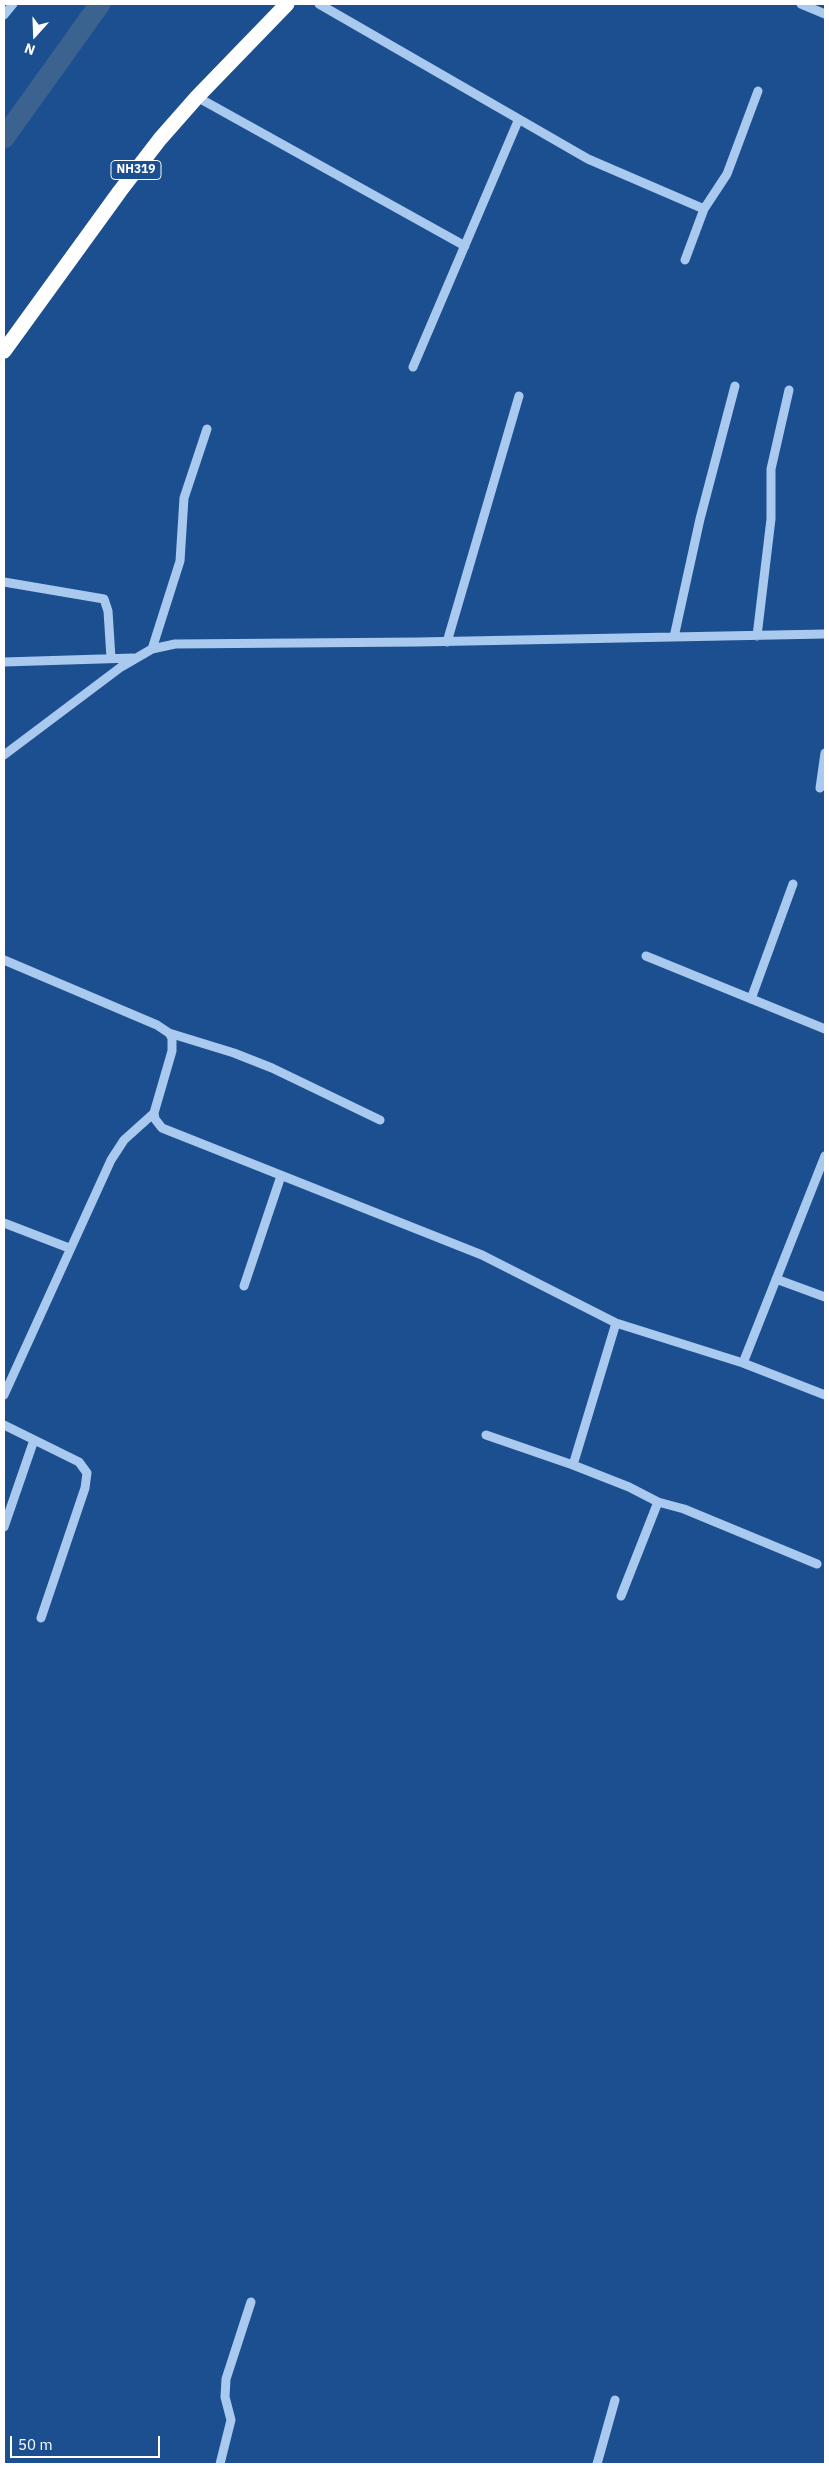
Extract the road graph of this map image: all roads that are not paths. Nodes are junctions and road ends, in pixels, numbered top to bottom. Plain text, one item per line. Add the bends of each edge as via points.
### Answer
1 (13, 4) edge
2 (287, 4) edge
3 (319, 4) edge
4 (801, 4) edge
5 (825, 14) edge
6 (4, 15) edge
7 (758, 91) dead end
8 (197, 97) junction
9 (518, 121) junction
10 (704, 209) junction
11 (465, 246) junction
12 (686, 260) dead end
13 (4, 351) edge
14 (412, 367) dead end
15 (735, 386) dead end
16 (789, 390) dead end
17 (519, 396) dead end
18 (207, 429) dead end
19 (4, 582) edge
20 (825, 634) edge
21 (757, 636) junction
22 (674, 637) junction
23 (447, 642) junction
24 (152, 649) junction
25 (111, 658) junction
26 (135, 658) junction
27 (4, 662) edge
28 (825, 754) edge
29 (4, 755) edge
30 (820, 788) dead end
31 (793, 884) dead end
32 (646, 956) dead end
33 (4, 960) edge
34 (751, 999) junction
35 (825, 1029) edge
36 (169, 1033) junction
37 (154, 1113) junction
38 (380, 1120) dead end
39 (825, 1156) edge
40 (281, 1176) junction
41 (4, 1223) edge
42 (69, 1248) junction
43 (776, 1279) junction
44 (244, 1286) dead end
45 (825, 1297) edge
46 (616, 1323) junction
47 (743, 1363) junction
48 (4, 1395) edge
49 (825, 1395) edge
50 (4, 1424) edge
51 (486, 1436) dead end
52 (34, 1440) junction
53 (573, 1464) junction
54 (658, 1502) junction
55 (4, 1527) edge
56 (817, 1564) dead end
57 (621, 1596) dead end
58 (41, 1618) dead end
59 (251, 2302) dead end
60 (615, 2400) dead end
61 (220, 2464) edge
62 (597, 2464) edge

1 - 6 street
2 - 8 highway, NH319
3 - 9 street
4 - 5 street
7 - 10 street via 723,182
8 - 11 street
8 - 13 highway, NH319 via 120,191
9 - 10 street via 605,168
9 - 11 street
10 - 12 street
11 - 14 street
15 - 22 street via 700,519
16 - 21 street via 770,469 771,519
17 - 23 street
18 - 24 street via 184,498 180,561
19 - 25 street via 104,599 108,610
20 - 21 street
21 - 22 street
22 - 23 street
23 - 24 street via 175,644
24 - 26 street
25 - 26 street
25 - 27 street
26 - 29 street
28 - 30 street
31 - 34 street
32 - 34 street
33 - 36 street
34 - 35 street
36 - 37 street via 172,1050
36 - 38 street via 234,1052
37 - 40 street via 157,1124 169,1132
37 - 42 street via 124,1140
39 - 43 street
40 - 44 street
40 - 46 street via 482,1255
41 - 42 street
42 - 48 street
43 - 45 street
43 - 47 street
46 - 47 street
46 - 53 street
47 - 49 street
50 - 52 street
51 - 53 street
52 - 55 street
52 - 58 street via 79,1462 87,1473 85,1488
53 - 54 street
54 - 56 street via 684,1509
54 - 57 street
59 - 61 street via 226,2379 225,2397 231,2420
60 - 62 street

